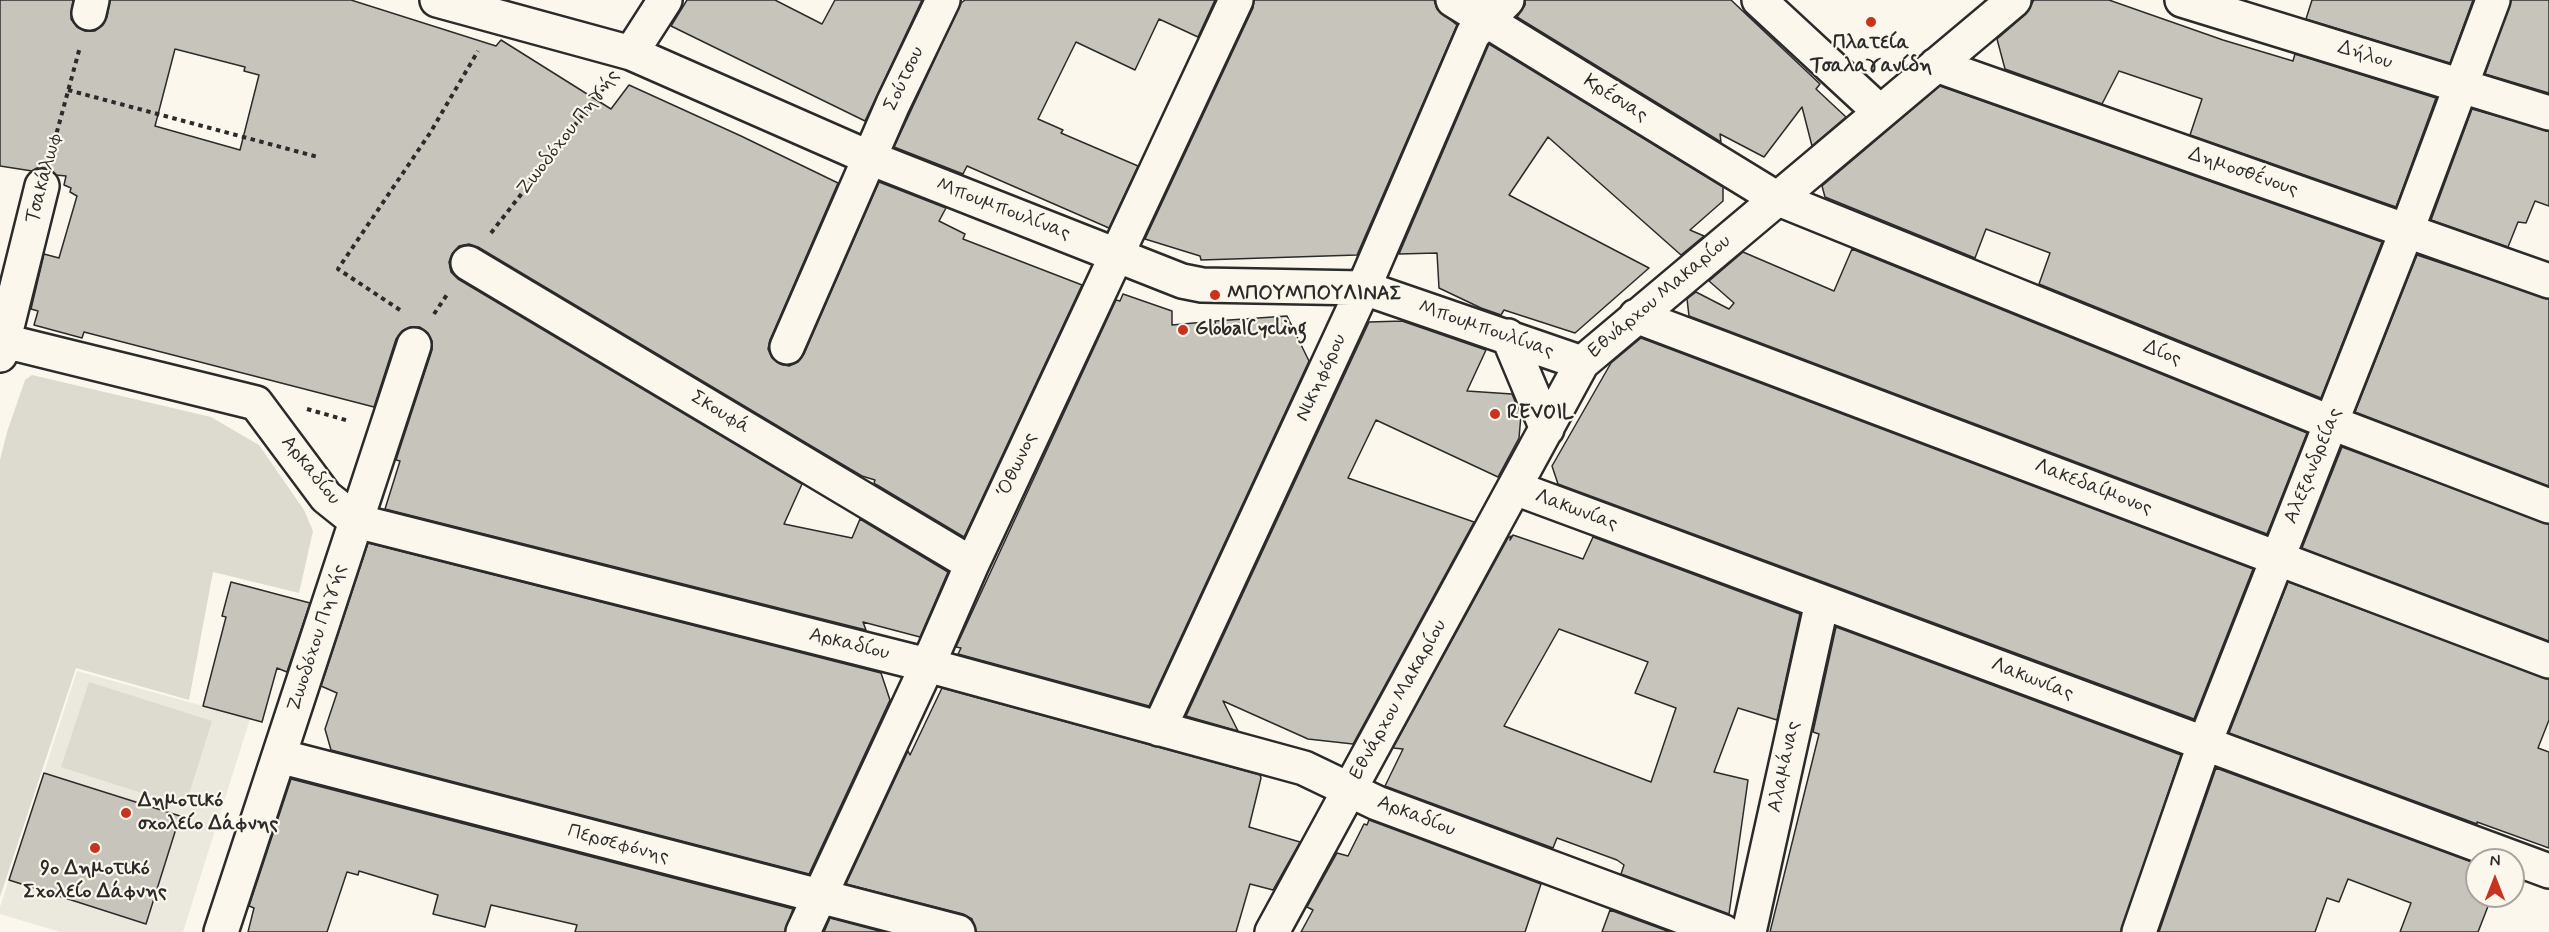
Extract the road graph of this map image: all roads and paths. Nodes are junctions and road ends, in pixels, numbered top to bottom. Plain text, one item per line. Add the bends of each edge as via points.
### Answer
1 (437, 0) edge
2 (665, 0) edge
3 (943, 0) edge
4 (1236, 0) edge
5 (1453, 0) edge
6 (1759, 0) edge
7 (2014, 0) edge
8 (2182, 0) edge
9 (2493, 0) edge
10 (90, 6) edge
11 (1497, 10) edge
12 (498, 17) junction
13 (631, 53) junction
14 (1936, 65) junction
15 (2460, 86) junction
16 (68, 90) junction
17 (1880, 112) junction
18 (2549, 113) edge
19 (318, 157) dead end
20 (870, 158) junction
21 (42, 186) joint
22 (1776, 198) junction
23 (2407, 230) junction
24 (1116, 256) junction
25 (468, 263) junction
26 (2549, 281) edge
27 (1364, 288) junction
28 (1636, 316) junction
29 (420, 335) junction
30 (1508, 336) junction
31 (787, 346) dead end
32 (2, 348) edge
33 (1582, 363) junction
34 (256, 403) junction
35 (2332, 423) junction
36 (1547, 429) junction
37 (385, 432) junction
38 (1515, 489) junction
39 (2549, 506) edge
40 (356, 521) junction
41 (2277, 558) junction
42 (972, 564) junction
43 (1822, 602) junction
44 (2549, 661) edge
45 (927, 665) junction
46 (1158, 729) junction
47 (2204, 745) junction
48 (279, 756) junction
49 (1349, 789) junction
50 (2549, 871) edge
51 (819, 898) junction
52 (221, 932) edge
53 (803, 932) edge
54 (958, 932) edge
55 (1272, 932) edge
56 (1725, 932) edge
57 (1749, 932) edge
58 (2139, 932) edge

1 - 12 street, Μπουμπουλίνας
2 - 13 street, Ζωοδόχου Πηγής
3 - 20 street, Σούτσου
4 - 24 street, Όθωνος
5 - 11 street, Κρέσνας
6 - 17 street
7 - 14 street, Εθνάρχου Μακαρίου
8 - 15 street, Δήλου
9 - 15 street, Αλεξανδρείας
10 - 16 path, Τσακάλωφ
11 - 22 street, Κρέσνας
11 - 27 street, Νικηφόρου via 1473,34
12 - 13 street, Μπουμπουλίνας
12 - 29 path via 430,133 338,269
13 - 20 street, Μπουμπουλίνας
13 - 25 path, Ζωοδόχου Πηγής
14 - 17 street, Εθνάρχου Μακαρίου
14 - 23 street, Δημοσθένους
15 - 18 street, Δήλου
15 - 23 street, Αλεξανδρείας
16 - 19 path
16 - 21 path, Τσακάλωφ
17 - 22 street, Εθνάρχου Μακαρίου
20 - 24 street, Μπουμπουλίνας
20 - 31 street, Σούτσου
21 - 32 street, Τσακάλωφ
22 - 28 street, Εθνάρχου Μακαρίου
22 - 35 street, Δίος
23 - 26 street, Δημοσθένους
23 - 35 street, Αλεξανδρείας
24 - 27 street, Μπουμπουλίνας via 1202,285
24 - 42 street, Όθωνος
25 - 29 path, Ζωοδόχου Πηγής
25 - 42 street, Σκουφά
27 - 30 street, Μπουμπουλίνας
27 - 46 street, Νικηφόρου
28 - 33 street, Εθνάρχου Μακαρίου
28 - 41 street, Λακεδαίμονος
29 - 37 street, Ζωοδόχου Πηγής
30 - 33 street, Μπουμπουλίνας
30 - 36 street
32 - 34 street
33 - 36 street, Εθνάρχου Μακαρίου
34 - 37 path via 311,410
34 - 40 street, Αρκαδίου via 326,496
35 - 39 street, Δίος
35 - 41 street, Αλεξανδρείας
36 - 38 street, Εθνάρχου Μακαρίου
37 - 40 street, Ζωοδόχου Πηγής
38 - 43 street, Λακωνίας
38 - 49 street, Εθνάρχου Μακαρίου
40 - 45 street, Αρκαδίου
40 - 48 street, Ζωοδόχου Πηγής
41 - 44 street, Λακεδαίμονος
41 - 47 street, Αλεξανδρείας
42 - 45 street, Όθωνος
43 - 47 street, Λακωνίας
43 - 57 street, Αλαμάνας
45 - 46 street, Αρκαδίου
45 - 51 street, Όθωνος
46 - 49 street, Αρκαδίου via 1304,768
47 - 50 street, Λακωνίας
47 - 58 street, Αλεξανδρείας
48 - 51 street, Περσεφόνης
48 - 52 street, Ζωοδόχου Πηγής
49 - 55 street, Εθνάρχου Μακαρίου
49 - 56 street, Αρκαδίου via 1377,803
51 - 53 street, Όθωνος
51 - 54 street, Περσεφόνης

